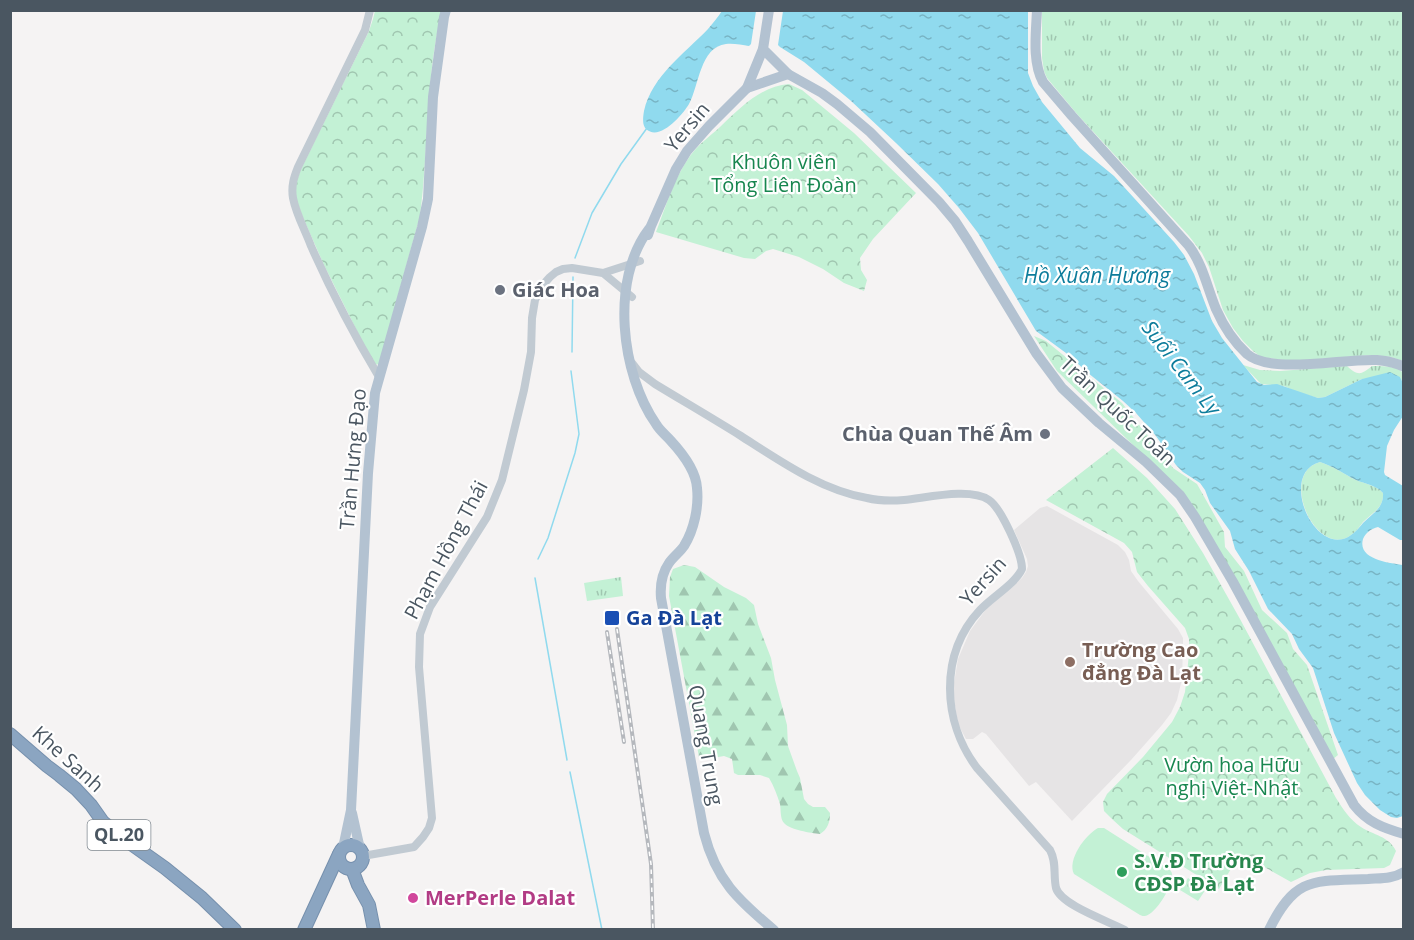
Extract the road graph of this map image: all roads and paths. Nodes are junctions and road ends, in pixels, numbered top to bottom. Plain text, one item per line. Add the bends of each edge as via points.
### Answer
1 (370, 10) edge
2 (446, 10) edge
3 (769, 10) edge
4 (1036, 10) edge
5 (763, 49) junction
6 (789, 74) junction
7 (747, 88) junction
8 (636, 262) junction
9 (603, 273) junction
10 (629, 295) junction
11 (629, 359) junction
12 (1404, 367) edge
13 (639, 372) junction
14 (379, 377) junction
15 (671, 441) junction
16 (10, 734) edge
17 (351, 810) junction
18 (1404, 834) edge
19 (341, 851) junction
20 (357, 862) junction
21 (1404, 872) edge
22 (321, 891) junction
23 (235, 930) edge
24 (304, 930) edge
25 (374, 930) edge
26 (774, 930) edge
27 (1125, 930) edge
28 (1269, 930) edge

1 - 14 street via 365,30 298,167 292,188 296,209 316,256
2 - 14 main road, Trần Hưng Đạo via 433,98 428,199
3 - 5 main road
4 - 12 main road via 1037,65 1043,82 1189,246 1201,265 1222,322 1248,355 1271,364 1361,359 1391,361
5 - 6 main road, Trần Quốc Toản
5 - 7 main road, Yersin
6 - 7 main road, Yersin
6 - 18 main road, Trần Quốc Toản via 822,93 870,132 939,202 955,221 1039,359 1062,388 1180,495 1233,582 1354,805 1377,825
7 - 8 main road, Yersin via 687,151 642,238
8 - 9 street
8 - 10 main road, Yersin
9 - 10 street
9 - 20 street, Phạm Hồng Thái via 563,269 541,287 532,318 524,390 502,480 487,517 424,621 418,649 432,818 429,828 414,847
10 - 11 main road, Yersin via 625,322
10 - 13 main road, Yersin
11 - 13 street, Yersin
11 - 15 main road via 644,405
13 - 15 main road via 648,400
13 - 27 street, Yersin via 790,467 832,488 884,500 975,494 998,508 1022,568 1017,578 978,612 959,642 950,676 950,704 956,728 969,758 1050,850 1056,891 1071,904
14 - 17 main road, Trần Hưng Đạo via 368,472
15 - 26 main road, Quang Trung via 695,477 697,504 689,536 665,572 661,598 706,842 731,891
16 - 23 highway, Khe Sanh / QL.20 via 76,789 103,822 202,898
17 - 19 main road, Trần Hưng Đạo
17 - 20 main road, Trần Hưng Đạo
19 - 20 highway via 341,865
19 - 20 highway via 354,845
19 - 22 highway
20 - 22 highway
20 - 25 highway via 358,885 369,904
21 - 28 main road via 1390,878 1306,885 1287,900
22 - 24 highway

